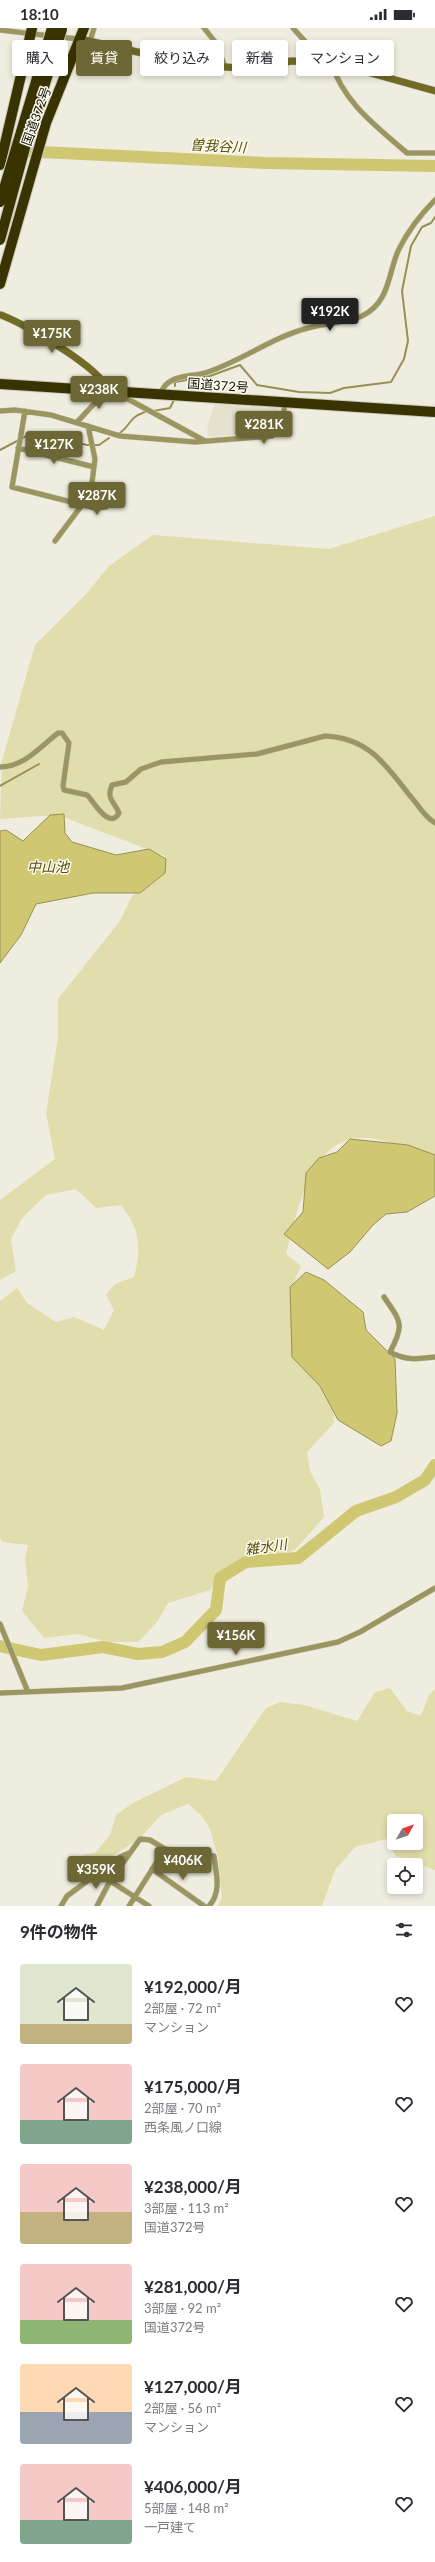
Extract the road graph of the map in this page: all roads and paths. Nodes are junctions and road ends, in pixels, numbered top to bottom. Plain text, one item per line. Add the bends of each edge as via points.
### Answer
1 (59, 28) edge
2 (84, 28) edge
3 (94, 28) edge
4 (204, 28) edge
5 (293, 28) edge
6 (0, 30) edge
7 (32, 31) edge
8 (80, 39) junction
9 (85, 40) edge
10 (90, 40) edge
11 (304, 40) edge
12 (132, 51) edge
13 (296, 62) edge
14 (225, 67) junction
15 (337, 76) edge
16 (381, 76) edge
17 (435, 91) edge
18 (435, 153) edge
19 (0, 165) edge
20 (435, 200) edge
21 (0, 202) edge
22 (0, 240) edge
23 (0, 284) edge
24 (1, 315) dead end
25 (0, 384) edge
26 (108, 390) junction
27 (124, 391) junction
28 (160, 395) junction
29 (285, 402) junction
30 (25, 411) junction
31 (0, 412) edge
32 (435, 412) edge
33 (78, 421) junction
34 (88, 426) junction
35 (205, 441) junction
36 (18, 448) junction
37 (94, 467) junction
38 (92, 487) junction
39 (107, 491) dead end
40 (82, 505) junction
41 (89, 506) junction
42 (106, 507) dead end
43 (55, 541) dead end
44 (0, 767) edge
45 (435, 823) edge
46 (384, 1297) dead end
47 (435, 1357) edge
48 (435, 1588) edge
49 (0, 1624) edge
50 (28, 1692) junction
51 (0, 1693) edge
52 (165, 1849) junction
53 (130, 1853) junction
54 (152, 1869) junction
55 (110, 1881) junction
56 (135, 1897) junction
57 (61, 1906) edge
58 (97, 1906) edge
59 (129, 1906) edge
60 (149, 1906) edge
61 (204, 1906) edge
62 (209, 1906) edge

1 - 21 highway, bridge
1 - 22 highway, bridge
2 - 8 highway, 国道372号
3 - 10 street
4 - 14 street via 216,43
5 - 11 street
6 - 7 street
7 - 8 street
7 - 19 highway, 国道372号
8 - 9 street
8 - 23 highway, 国道372号 via 46,123
12 - 14 street via 195,65
13 - 14 street via 255,69
15 - 18 street via 348,98 359,111 407,153
16 - 17 street
20 - 28 street via 404,239 388,286 366,313 308,328 245,358 207,372 169,380
24 - 26 street via 68,353 101,379
25 - 26 highway, 国道372号
26 - 27 highway, 国道372号
26 - 33 street
27 - 28 highway, 国道372号
27 - 35 street via 126,398
28 - 29 highway, 国道372号
29 - 32 highway, 国道372号
29 - 35 street via 282,427 272,436
30 - 31 street
30 - 33 street
30 - 36 street
33 - 34 street
34 - 35 street via 120,436
34 - 37 street
36 - 37 street
36 - 40 street via 12,487
37 - 38 street
38 - 39 street
38 - 41 street
40 - 41 street
40 - 43 street
41 - 42 street
44 - 45 street via 35,754 58,733 62,733 69,743 64,790 88,795 99,812 113,817 119,813 109,799 108,793 112,785 126,782 148,766 257,754 325,736 336,736 379,756
46 - 47 street via 399,1319 400,1334 390,1352 401,1358 415,1360
48 - 50 street via 338,1642 122,1688
49 - 50 street
50 - 51 street
52 - 53 street via 150,1840 140,1839
52 - 54 street
52 - 62 street via 214,1856 217,1886 215,1900
53 - 55 street
53 - 57 street via 120,1857 67,1896
54 - 56 street
54 - 61 street
55 - 56 street
55 - 58 street
56 - 59 street
56 - 60 street

